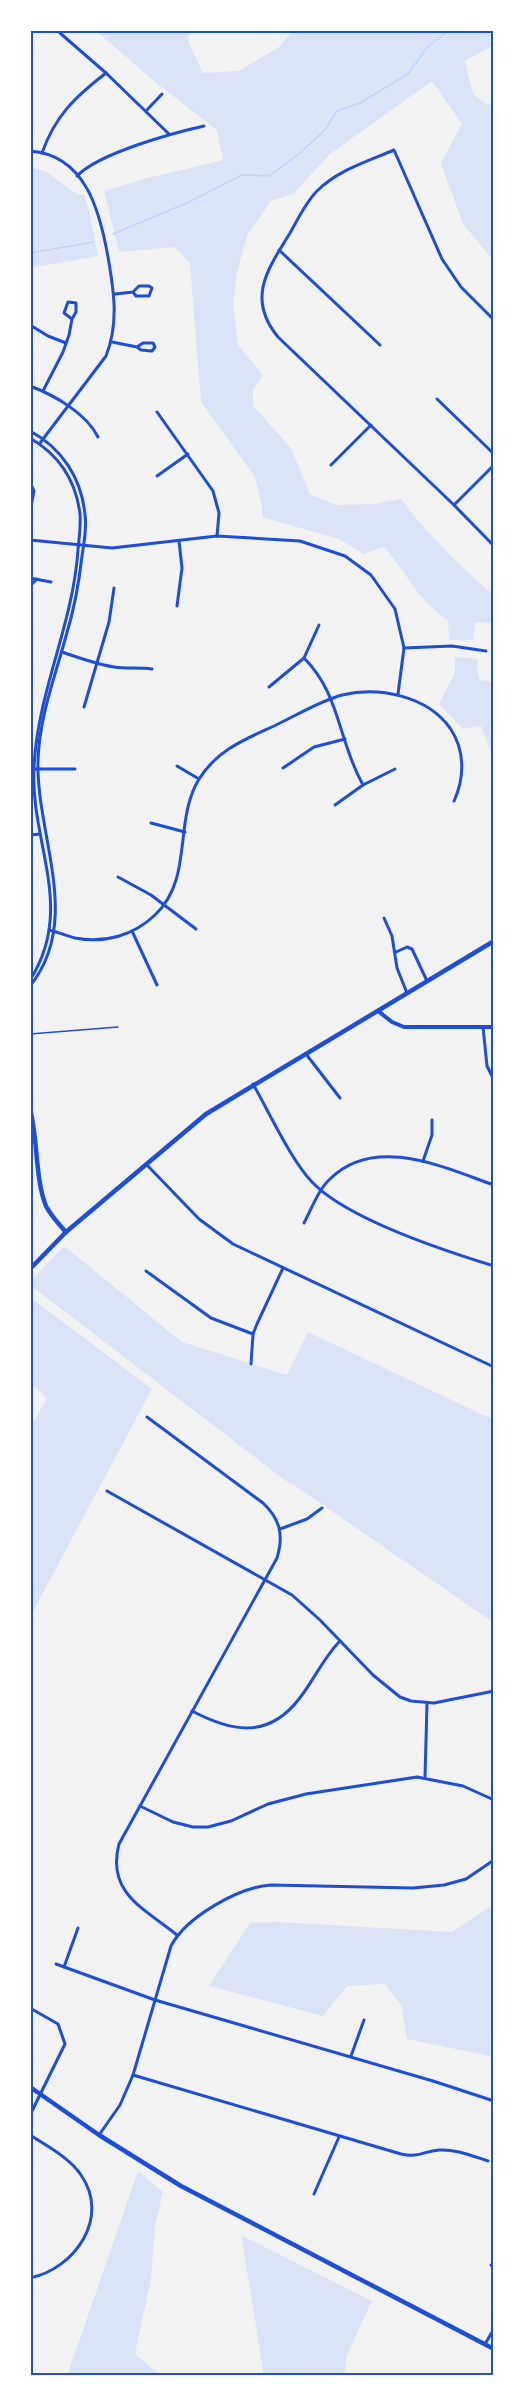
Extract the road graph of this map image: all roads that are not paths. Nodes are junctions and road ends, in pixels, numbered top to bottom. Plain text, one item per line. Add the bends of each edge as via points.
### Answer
1 (60, 33) dead end
2 (106, 73) junction
3 (162, 94) dead end
4 (146, 111) junction
5 (204, 126) dead end
6 (169, 134) junction
7 (30, 151) edge
8 (42, 153) junction
9 (77, 176) junction
10 (279, 250) junction
11 (133, 292) junction
12 (115, 294) junction
13 (72, 319) junction
14 (494, 320) edge
15 (30, 325) edge
16 (112, 342) junction
17 (66, 343) junction
18 (380, 345) dead end
19 (137, 347) junction
20 (30, 386) edge
21 (43, 391) junction
22 (437, 399) dead end
23 (69, 407) junction
24 (158, 412) dead end
25 (371, 425) junction
26 (30, 431) edge
27 (98, 437) dead end
28 (30, 438) edge
29 (44, 439) junction
30 (40, 444) junction
31 (188, 454) junction
32 (494, 454) edge
33 (331, 465) dead end
34 (494, 465) edge
35 (157, 476) dead end
36 (30, 483) edge
37 (454, 505) junction
38 (30, 512) edge
39 (217, 536) junction
40 (30, 540) edge
41 (179, 541) junction
42 (81, 546) junction
43 (494, 546) edge
44 (30, 578) edge
45 (37, 579) junction
46 (51, 582) dead end
47 (30, 586) edge
48 (114, 588) dead end
49 (177, 606) dead end
50 (319, 625) dead end
51 (404, 648) junction
52 (60, 651) junction
53 (486, 651) dead end
54 (304, 658) junction
55 (97, 664) junction
56 (152, 669) dead end
57 (269, 687) dead end
58 (398, 694) junction
59 (333, 699) junction
60 (84, 707) dead end
61 (345, 739) junction
62 (177, 766) dead end
63 (283, 768) dead end
64 (34, 769) edge
65 (75, 769) dead end
66 (395, 769) dead end
67 (199, 779) junction
68 (363, 785) junction
69 (454, 801) dead end
70 (336, 805) dead end
71 (151, 823) dead end
72 (185, 832) junction
73 (42, 833) junction
74 (30, 835) edge
75 (118, 878) dead end
76 (164, 905) junction
77 (384, 918) dead end
78 (196, 929) dead end
79 (49, 930) junction
80 (54, 931) junction
81 (132, 932) junction
82 (494, 941) edge
83 (396, 952) junction
84 (30, 980) edge
85 (427, 981) junction
86 (157, 985) dead end
87 (30, 986) edge
88 (407, 993) junction
89 (377, 1011) junction
90 (118, 1027) dead end
91 (483, 1027) junction
92 (494, 1027) edge
93 (30, 1034) edge
94 (305, 1053) junction
95 (494, 1080) edge
96 (254, 1084) junction
97 (340, 1098) dead end
98 (30, 1109) edge
99 (432, 1120) dead end
100 (30, 1143) edge
101 (37, 1143) junction
102 (423, 1161) junction
103 (146, 1164) junction
104 (494, 1184) edge
105 (321, 1190) junction
106 (304, 1223) dead end
107 (66, 1232) junction
108 (494, 1266) edge
109 (283, 1268) junction
110 (30, 1269) edge
111 (146, 1271) dead end
112 (254, 1334) junction
113 (251, 1364) dead end
114 (494, 1367) edge
115 (147, 1417) dead end
116 (107, 1491) dead end
117 (322, 1508) dead end
118 (280, 1529) junction
119 (265, 1580) junction
120 (339, 1642) junction
121 (494, 1691) edge
122 (427, 1704) junction
123 (192, 1711) junction
124 (424, 1777) junction
125 (494, 1800) edge
126 (140, 1806) junction
127 (494, 1860) edge
128 (78, 1928) dead end
129 (177, 1935) junction
130 (56, 1964) dead end
131 (64, 1967) junction
132 (155, 2000) junction
133 (30, 2008) edge
134 (364, 2020) dead end
135 (351, 2056) junction
136 (133, 2075) junction
137 (30, 2087) edge
138 (41, 2095) junction
139 (494, 2101) edge
140 (30, 2115) edge
141 (30, 2135) edge
142 (99, 2135) junction
143 (339, 2138) junction
144 (488, 2161) dead end
145 (314, 2194) dead end
146 (30, 2278) edge
147 (494, 2329) edge
148 (485, 2344) junction
149 (494, 2349) edge

1 - 2 street
2 - 4 street
2 - 8 street via 64,110
3 - 4 street
4 - 6 street
5 - 6 street
6 - 9 street via 92,164
7 - 8 street
8 - 9 street
9 - 12 street via 99,214
10 - 14 street via 317,191 342,172 394,150 442,259 461,287
10 - 18 street
10 - 25 street via 263,283 264,308 271,328
11 - 11 street via 136,296 150,296 152,288 139,286
11 - 12 street
12 - 16 street
13 - 13 street via 76,303 68,302 64,314
13 - 17 street
15 - 17 street
16 - 19 street
16 - 23 street via 106,357
17 - 21 street
19 - 19 street via 143,343 155,346 152,351
20 - 21 street
21 - 23 street
22 - 32 street
23 - 27 street
23 - 29 street
24 - 31 street
25 - 33 street
25 - 37 street
26 - 29 street
28 - 30 street
29 - 30 street
29 - 42 street via 67,462 78,484 85,515
30 - 42 street via 61,464 75,490
31 - 35 street
31 - 39 street via 213,491 219,513
34 - 37 street
36 - 38 street via 34,491
37 - 43 street
39 - 41 street
39 - 51 street via 300,542 356,562 377,582 395,609
40 - 42 street
41 - 42 street via 121,548
41 - 49 street via 182,568
42 - 52 street
44 - 45 street
45 - 46 street
45 - 47 street
48 - 55 street
50 - 54 street
51 - 53 street via 452,646
51 - 58 street
52 - 55 street
52 - 64 street via 40,714
54 - 57 street
54 - 59 street
55 - 56 street
55 - 60 street
58 - 59 street via 360,693
58 - 69 street via 432,710 455,736 462,780
59 - 61 street
59 - 67 street via 230,746
61 - 63 street via 314,747
61 - 68 street
62 - 67 street
64 - 65 street
64 - 73 street
66 - 68 street
67 - 72 street
68 - 70 street
71 - 72 street
72 - 76 street via 177,882
73 - 74 street
73 - 79 street via 51,893
73 - 80 street via 56,894
75 - 76 street
76 - 78 street
76 - 81 street
77 - 83 street
79 - 80 street
79 - 84 street via 42,958
80 - 81 street via 98,940
80 - 87 street via 44,962
81 - 86 street
82 - 85 main road
83 - 85 street via 412,949
83 - 88 street via 397,968
85 - 88 main road
88 - 89 main road
89 - 91 street via 404,1027
89 - 94 main road
90 - 93 lane
91 - 92 street
91 - 95 street via 487,1066
94 - 96 main road
94 - 97 street
96 - 103 main road via 206,1114
96 - 105 street via 302,1168
98 - 101 main road
99 - 102 street via 432,1135
100 - 101 street
101 - 107 main road via 46,1205
102 - 104 street
102 - 105 street via 392,1157 359,1162 338,1172
103 - 107 main road
103 - 109 street via 211,1230
105 - 106 street
105 - 108 street via 372,1219
107 - 110 main road
109 - 112 street
109 - 114 street
111 - 112 street via 211,1318
112 - 113 street
115 - 118 street via 263,1503 276,1517
116 - 119 street
117 - 118 street via 307,1519
118 - 119 street via 277,1558
119 - 120 street via 300,1601
119 - 123 street
120 - 122 street via 392,1691 406,1700
120 - 123 street via 320,1664 301,1697 274,1721 253,1728 235,1728
121 - 122 street
122 - 124 street
123 - 126 street
124 - 125 street via 463,1786
124 - 126 street via 306,1794 208,1827 173,1822
126 - 129 street via 119,1844 118,1876 130,1899
127 - 129 street via 466,1879 444,1886 254,1887 225,1900
128 - 131 street
129 - 132 street
130 - 131 street
131 - 132 street
132 - 135 street
132 - 136 street
133 - 138 street via 58,2024 65,2044
134 - 135 street
135 - 139 street
136 - 142 street
136 - 143 street
137 - 138 main road
138 - 140 street
138 - 142 main road
141 - 146 street via 78,2171 87,2186 91,2216 84,2238 70,2258 51,2272
142 - 148 main road via 181,2186
143 - 144 street via 412,2156 447,2151
143 - 145 street
147 - 148 street
148 - 149 main road

